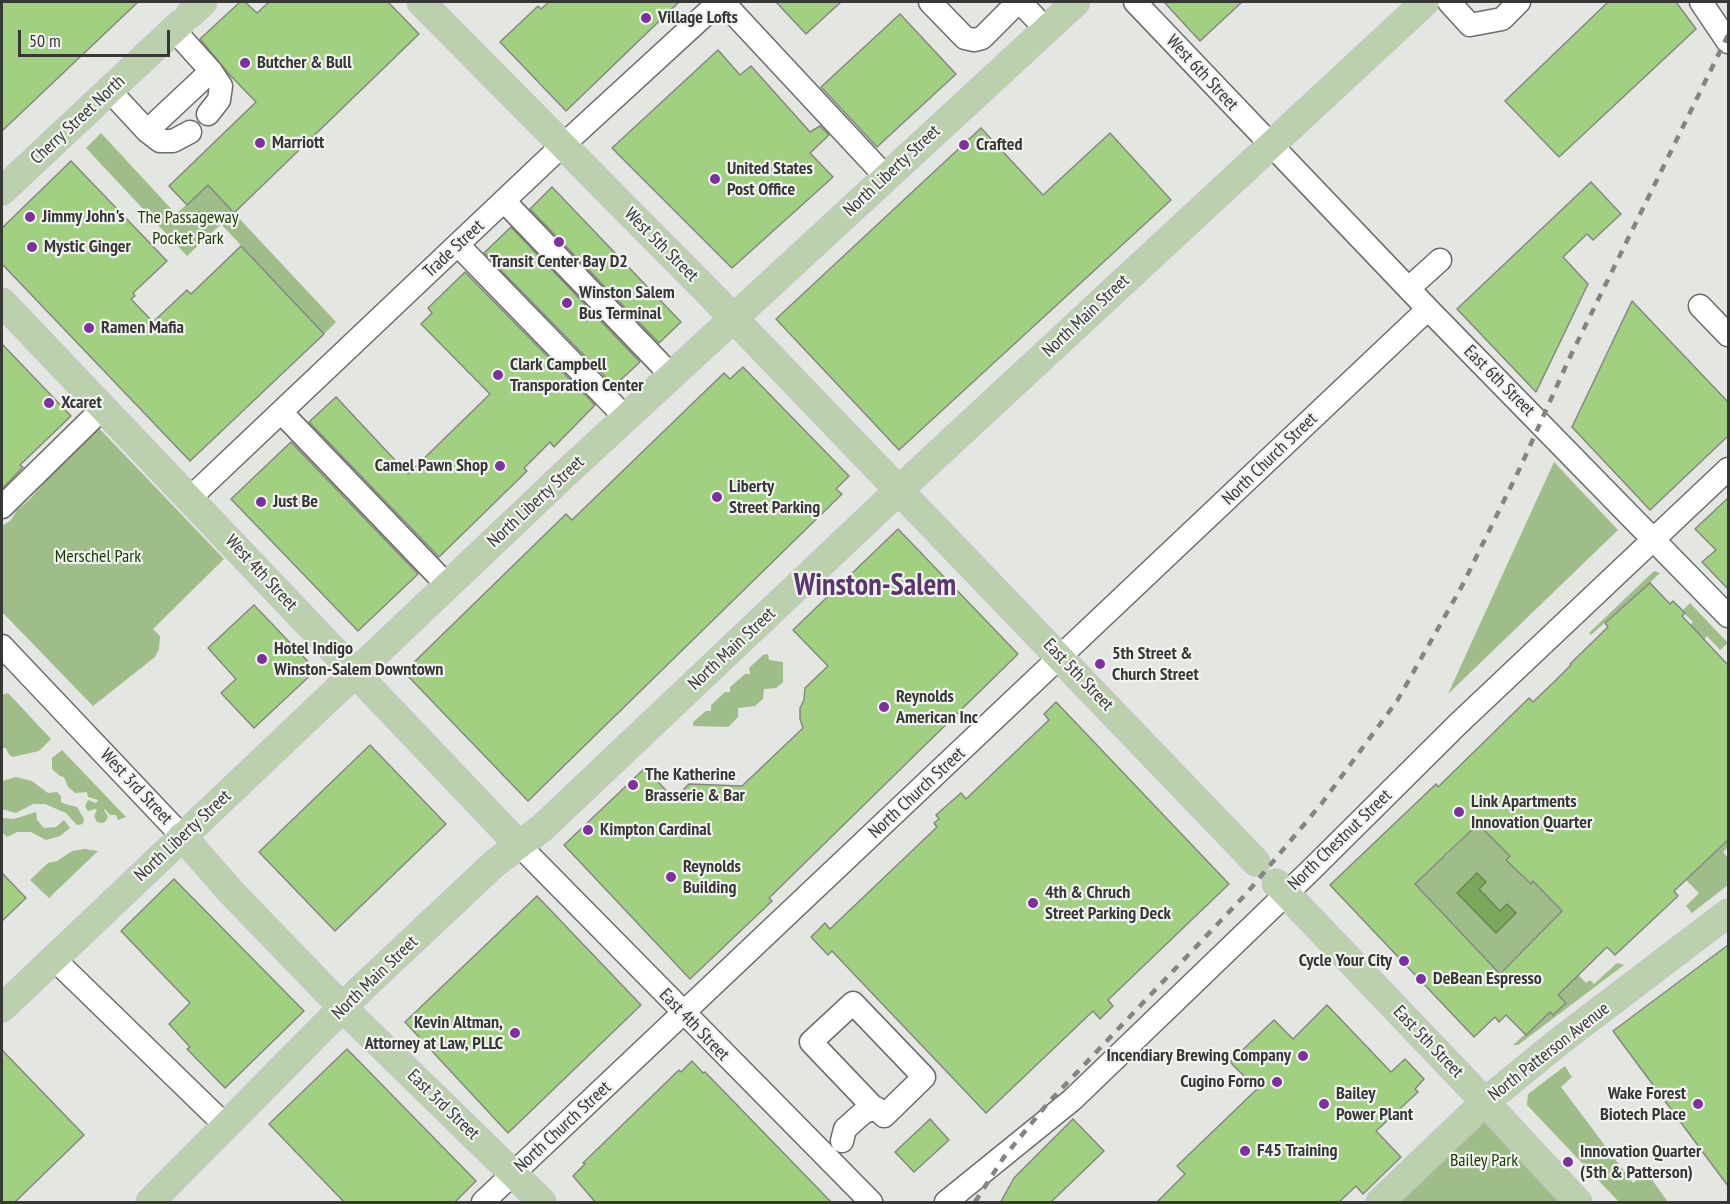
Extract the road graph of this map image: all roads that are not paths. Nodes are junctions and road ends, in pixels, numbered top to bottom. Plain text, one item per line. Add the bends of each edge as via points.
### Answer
1 (421, 2) edge
2 (930, 2) edge
3 (1019, 2) edge
4 (1076, 2) edge
5 (1135, 2) edge
6 (1425, 2) edge
7 (1449, 2) edge
8 (1520, 2) edge
9 (1701, 2) edge
10 (710, 5) edge
11 (187, 17) edge
12 (1046, 29) junction
13 (1728, 42) edge
14 (212, 71) junction
15 (109, 90) junction
16 (208, 114) dead end
17 (147, 131) junction
18 (190, 132) dead end
19 (563, 145) junction
20 (1270, 145) junction
21 (886, 177) junction
22 (2, 191) edge
23 (504, 201) junction
24 (458, 245) junction
25 (1440, 260) dead end
26 (1408, 288) junction
27 (2, 302) edge
28 (1700, 306) dead end
29 (1428, 309) junction
30 (733, 318) junction
31 (1728, 335) edge
32 (672, 375) junction
33 (103, 408) junction
34 (281, 412) junction
35 (626, 418) junction
36 (1728, 469) edge
37 (899, 490) junction
38 (190, 498) junction
39 (2, 507) edge
40 (1653, 538) junction
41 (448, 586) junction
42 (1728, 616) edge
43 (2, 646) edge
44 (1061, 658) junction
45 (355, 674) junction
46 (182, 836) junction
47 (519, 845) junction
48 (1256, 861) dead end
49 (1281, 888) junction
50 (1728, 913) edge
51 (53, 958) junction
52 (2, 1008) edge
53 (343, 1008) junction
54 (683, 1014) junction
55 (1485, 1102) junction
56 (874, 1109) junction
57 (225, 1125) junction
58 (824, 1156) junction
59 (513, 1173) junction
60 (150, 1203) edge
61 (483, 1203) edge
62 (542, 1203) edge
63 (870, 1203) edge
64 (946, 1203) edge
65 (1380, 1203) edge
66 (1578, 1203) edge

1 - 19 main road, West 5th Street
2 - 3 street via 965,38 974,40 982,38
3 - 12 street
4 - 12 main road, North Liberty Street
5 - 20 street, West 6th Street
6 - 20 main road, North Main Street
7 - 8 street via 1470,25 1502,19
9 - 13 street
10 - 19 street, Trade Street
10 - 21 street
11 - 14 street
11 - 15 main road, Cherry Street North
12 - 21 main road, North Liberty Street
14 - 16 street via 221,86 219,100
14 - 17 street
15 - 17 street
15 - 22 main road, Cherry Street North
17 - 18 street via 160,141 173,141
19 - 23 street, Trade Street
19 - 30 main road, West 5th Street
20 - 26 street, East 6th Street
20 - 37 main road, North Main Street
21 - 30 main road, North Liberty Street
23 - 24 street, Trade Street
23 - 32 street
24 - 34 street, Trade Street
24 - 35 street
25 - 26 street
26 - 29 street, East 6th Street
27 - 33 main road, West 4th Street
28 - 31 street
29 - 40 street, East 6th Street
29 - 44 street, North Church Street
30 - 32 main road, North Liberty Street
30 - 37 main road, West 5th Street
32 - 35 main road, North Liberty Street
33 - 38 main road, West 4th Street
33 - 39 street
34 - 38 street, Trade Street
34 - 41 street
35 - 41 main road, North Liberty Street
36 - 40 street, North Chestnut Street
37 - 44 main road, East 5th Street
37 - 47 main road, North Main Street via 542,828
38 - 45 main road, West 4th Street
40 - 42 street, East 6th Street
40 - 49 street, North Chestnut Street
41 - 45 main road, North Liberty Street
43 - 46 street, West 3rd Street
44 - 48 main road, East 5th Street
44 - 54 street, North Church Street
45 - 46 main road, North Liberty Street
45 - 47 main road, West 4th Street
46 - 51 main road, North Liberty Street
46 - 53 main road, West 3rd Street
47 - 53 main road, North Main Street via 495,863
47 - 54 street, East 4th Street
49 - 55 main road, East 5th Street
49 - 64 street, North Chestnut Street via 1072,1100
50 - 55 main road, North Patterson Avenue
51 - 52 main road, North Liberty Street
51 - 57 street
53 - 57 main road, North Main Street
53 - 59 main road, East 3rd Street
54 - 58 street, East 4th Street
54 - 59 street, North Church Street
55 - 65 main road, North Patterson Avenue
55 - 66 main road, East 5th Street
56 - 56 street via 884,1116 924,1077 853,1003 811,1042
56 - 58 street via 872,1119
57 - 60 main road, North Main Street
58 - 63 street, East 4th Street
59 - 61 street, North Church Street
59 - 62 main road, East 3rd Street

